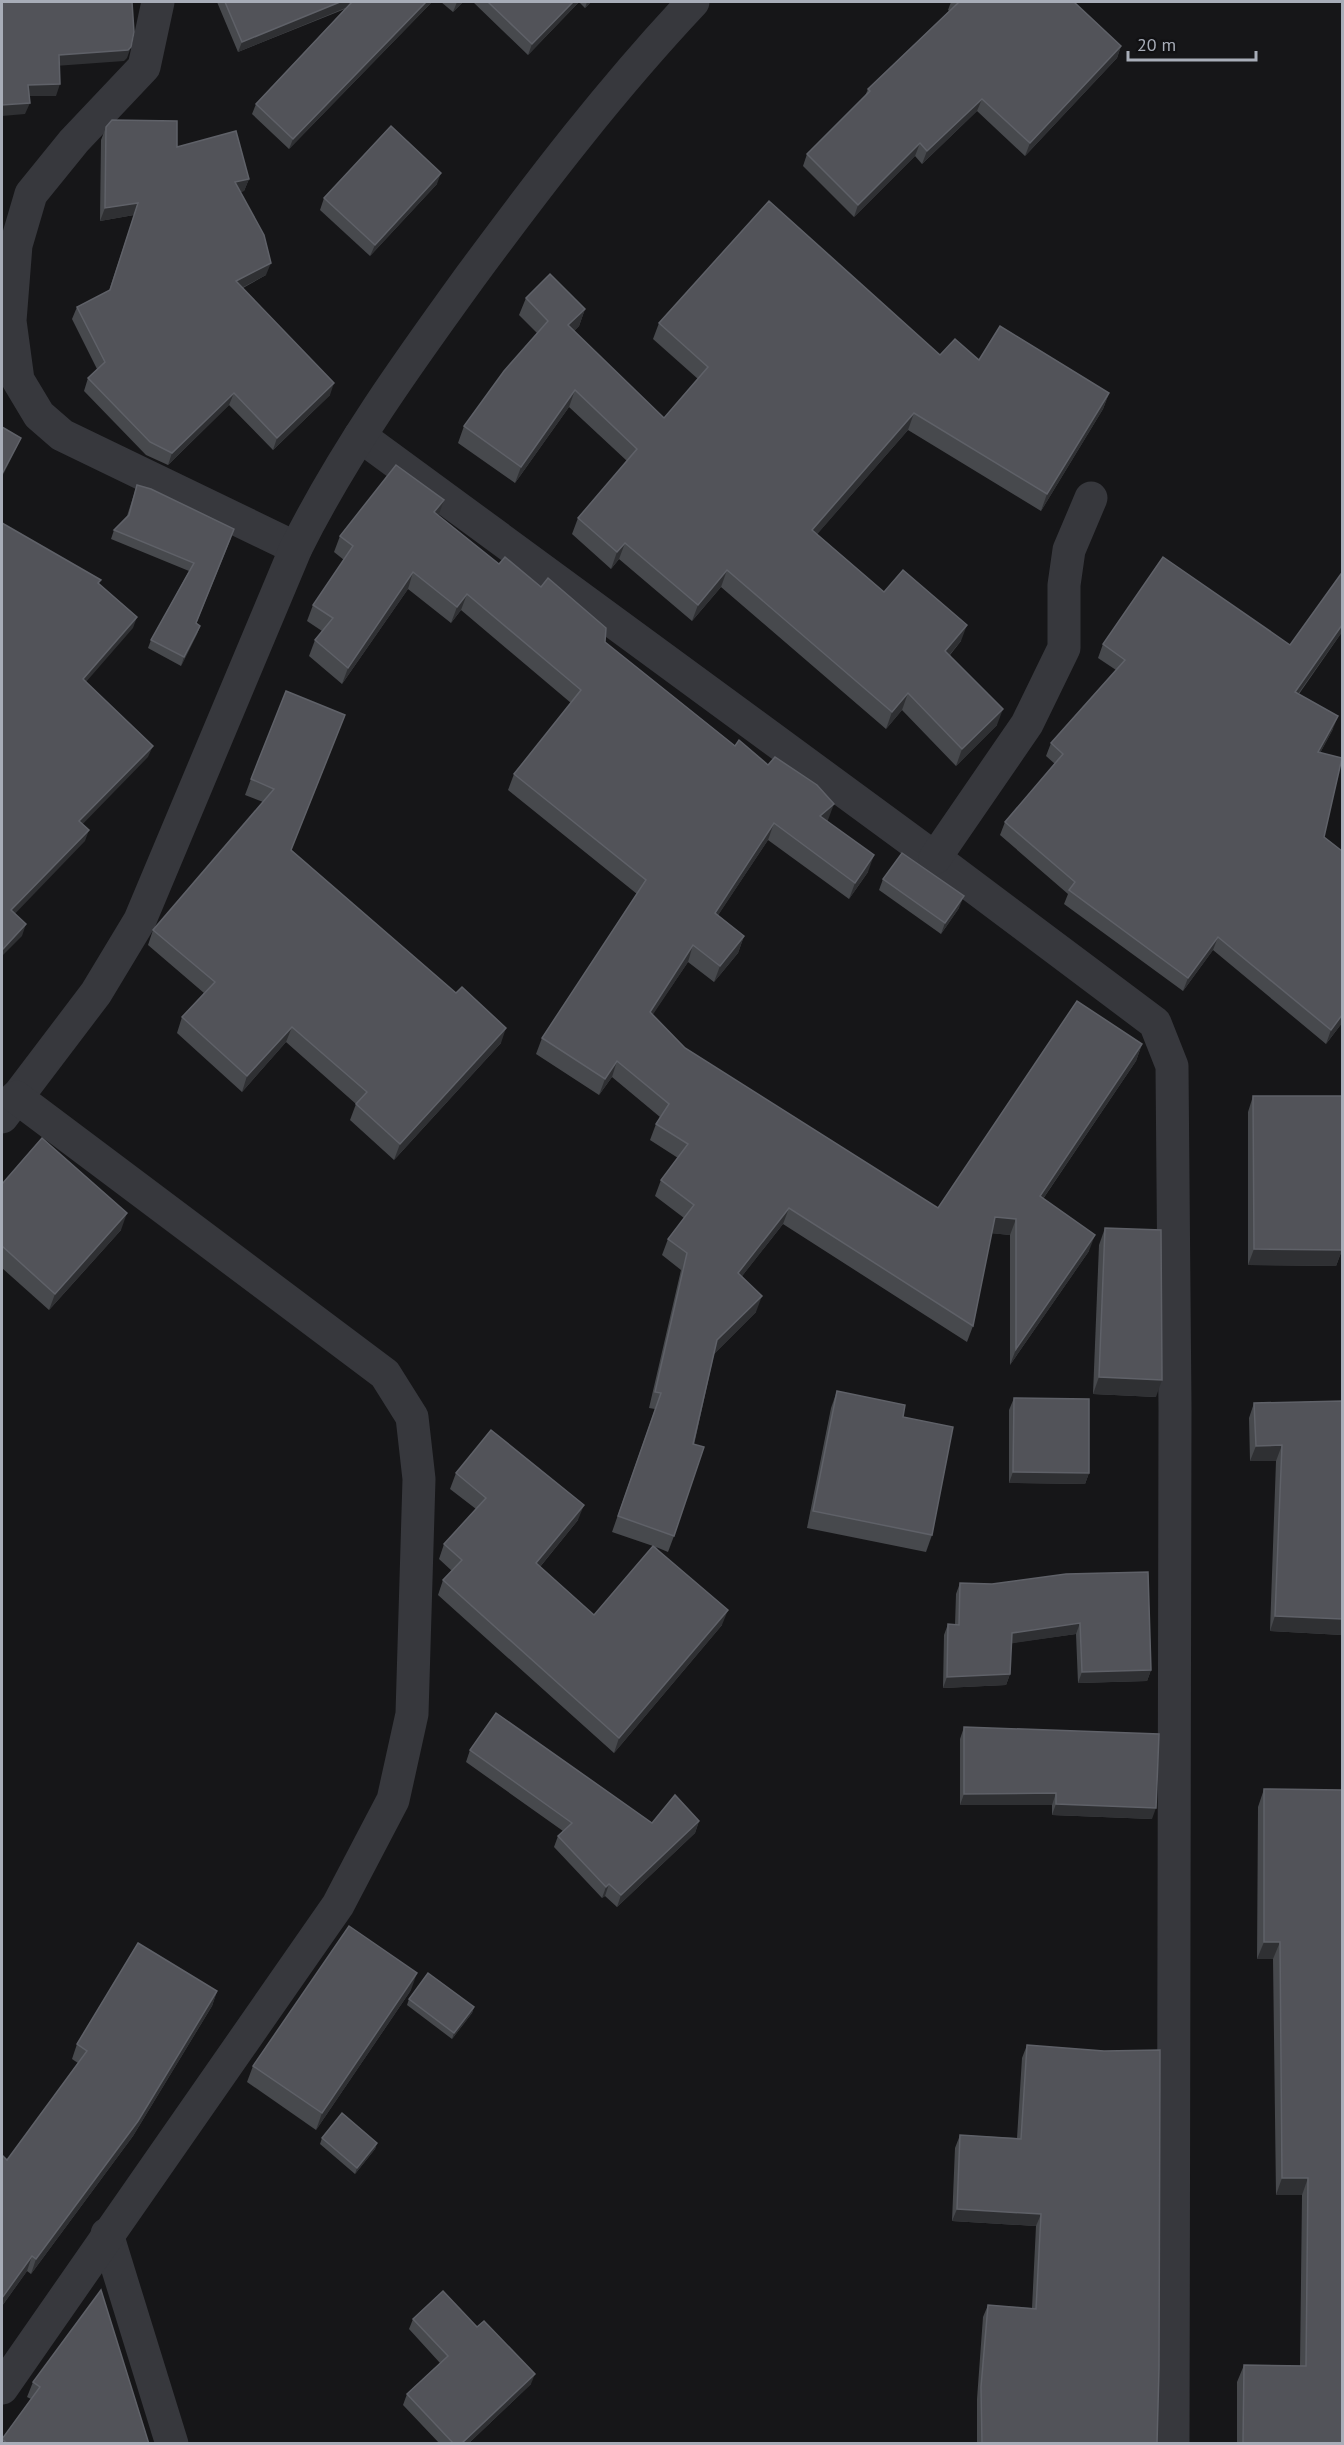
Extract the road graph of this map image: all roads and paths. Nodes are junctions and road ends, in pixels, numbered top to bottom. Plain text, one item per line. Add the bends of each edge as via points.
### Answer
1 (158, 2) edge
2 (693, 2) edge
3 (10, 385) edge
4 (360, 436) junction
5 (1091, 498) dead end
6 (296, 548) junction
7 (935, 858) junction
8 (9, 1107) edge
9 (107, 2234) junction
10 (2, 2388) edge
11 (172, 2444) edge
12 (1173, 2444) edge

1 - 3 street via 144,67 74,141 31,194 16,245
2 - 4 street via 544,177
3 - 6 street via 62,435
4 - 6 street
4 - 7 street
5 - 7 street via 1069,550 1064,585 1064,648 1027,724
6 - 8 street via 140,920 96,993
7 - 12 street via 1155,1023 1172,1066
8 - 9 street via 384,1374 412,1417 419,1479 412,1714 393,1800 338,1905
9 - 10 street
9 - 11 street

